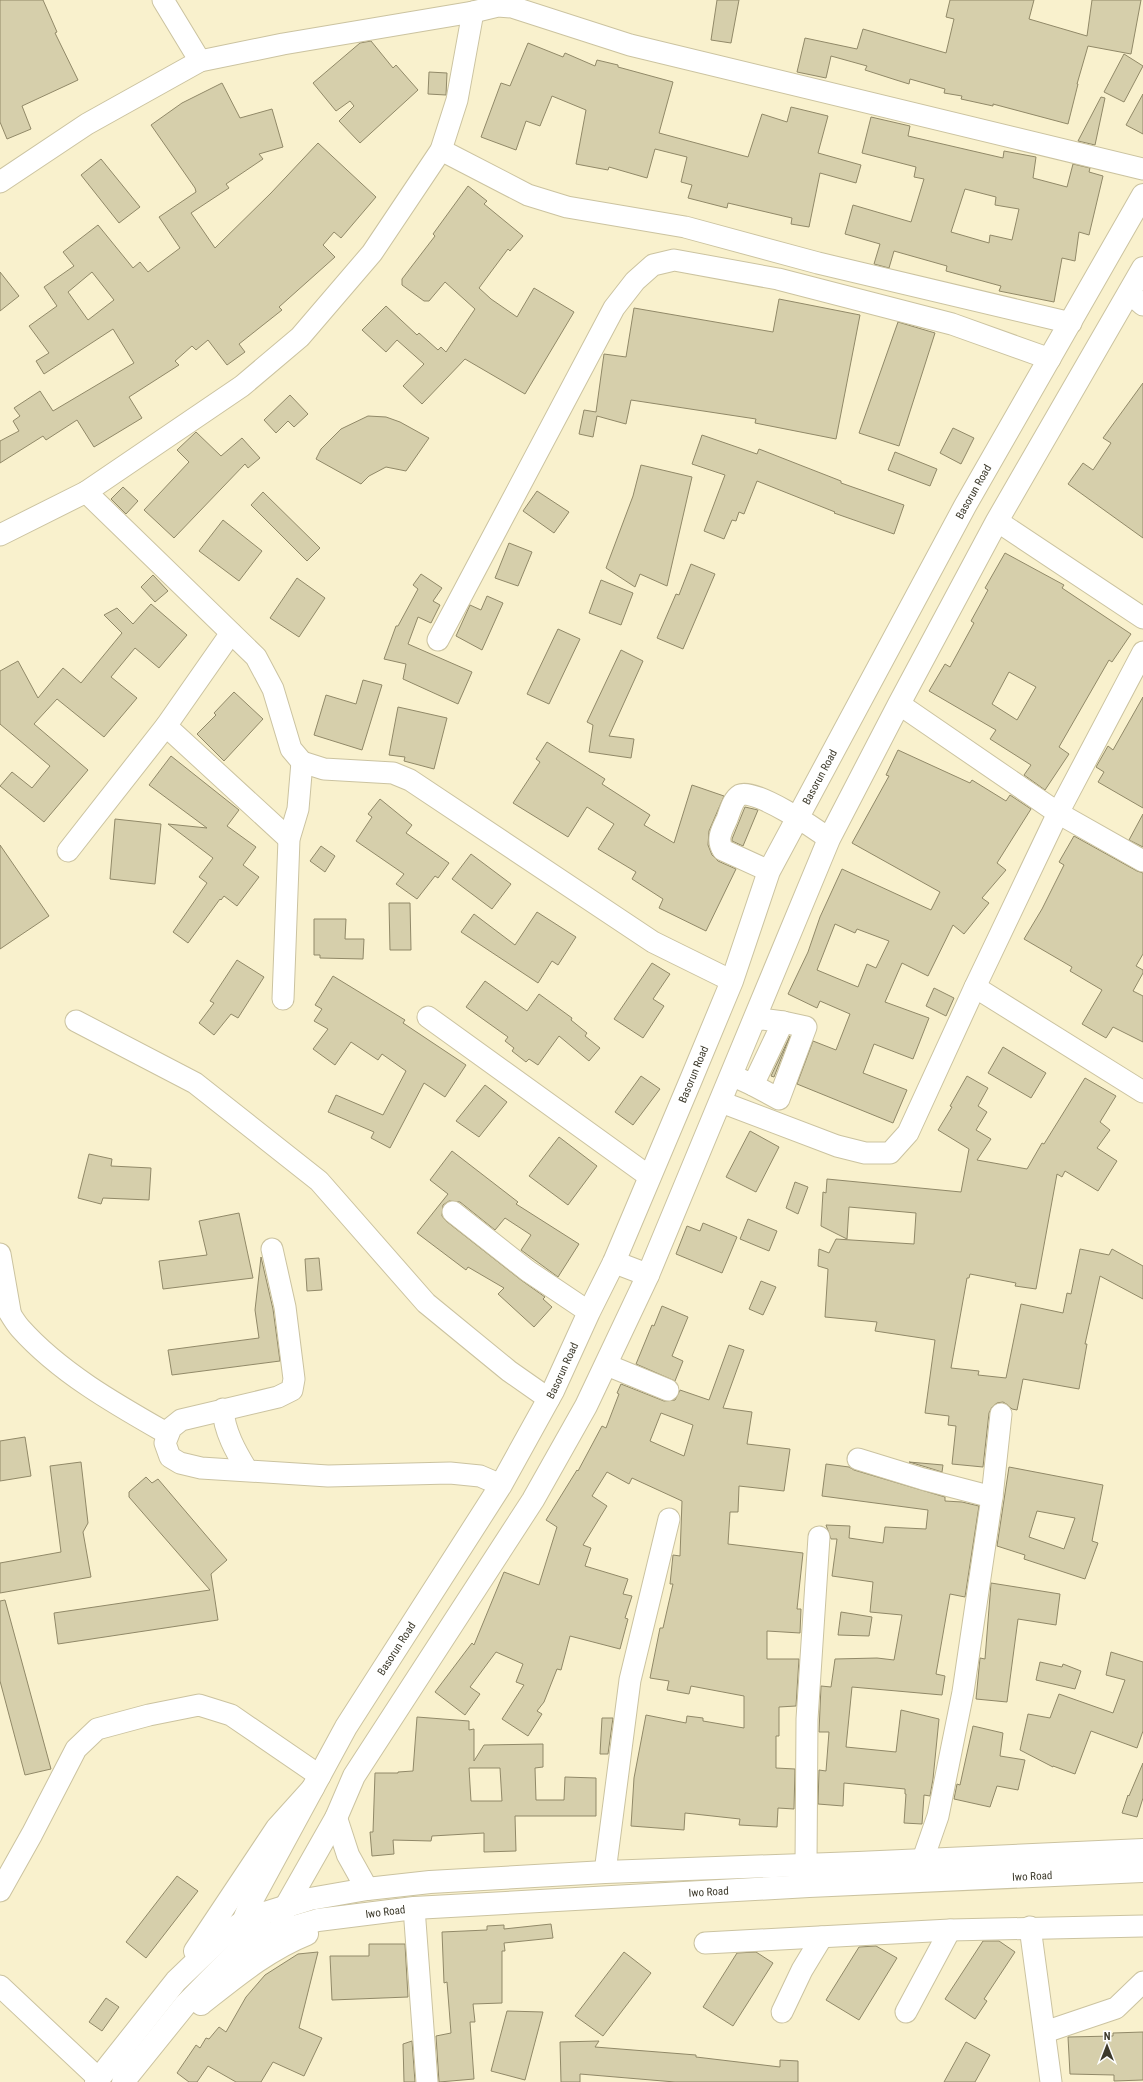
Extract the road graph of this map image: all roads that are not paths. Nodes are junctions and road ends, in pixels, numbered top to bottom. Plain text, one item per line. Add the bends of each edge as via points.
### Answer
1 (163, 0) edge
2 (473, 12) junction
3 (200, 60) junction
4 (441, 150) junction
5 (1143, 169) edge
6 (0, 182) edge
7 (1143, 195) edge
8 (1143, 268) edge
9 (1136, 299) edge
10 (1072, 322) junction
11 (1050, 358) junction
12 (86, 492) junction
13 (998, 521) junction
14 (0, 535) edge
15 (1143, 618) edge
16 (231, 633) junction
17 (438, 640) dead end
18 (1143, 652) edge
19 (898, 704) junction
20 (166, 726) junction
21 (302, 762) junction
22 (1058, 813) junction
23 (798, 817) junction
24 (289, 839) junction
25 (829, 839) junction
26 (68, 851) dead end
27 (1143, 861) edge
28 (768, 871) junction
29 (732, 981) junction
30 (975, 986) junction
31 (284, 999) dead end
32 (428, 1017) dead end
33 (755, 1018) junction
34 (76, 1021) dead end
35 (782, 1022) junction
36 (732, 1075) junction
37 (753, 1085) junction
38 (1143, 1092) edge
39 (721, 1102) junction
40 (650, 1177) junction
41 (453, 1212) dead end
42 (272, 1248) dead end
43 (0, 1254) edge
44 (614, 1262) junction
45 (648, 1275) junction
46 (5, 1305) edge
47 (589, 1312) junction
48 (606, 1365) junction
49 (668, 1390) dead end
50 (549, 1399) junction
51 (223, 1409) junction
52 (1001, 1414) dead end
53 (168, 1434) junction
54 (858, 1459) dead end
55 (247, 1470) junction
56 (501, 1485) junction
57 (992, 1496) junction
58 (669, 1519) dead end
59 (819, 1537) dead end
60 (316, 1782) junction
61 (336, 1818) junction
62 (1143, 1850) edge
63 (923, 1859) junction
64 (806, 1865) junction
65 (1143, 1871) edge
66 (605, 1872) junction
67 (367, 1889) junction
68 (0, 1891) edge
69 (286, 1906) junction
70 (414, 1908) junction
71 (383, 1912) junction
72 (243, 1922) junction
73 (1143, 1926) edge
74 (1030, 1927) junction
75 (950, 1930) junction
76 (276, 1932) junction
77 (822, 1937) junction
78 (705, 1943) dead end
79 (239, 1950) junction
80 (176, 1981) junction
81 (1143, 1982) edge
82 (4, 1997) edge
83 (782, 2012) dead end
84 (906, 2012) dead end
85 (1045, 2032) junction
86 (157, 2041) junction
87 (98, 2080) edge
88 (123, 2082) edge
89 (426, 2082) edge
90 (1051, 2082) edge

1 - 3 street
2 - 3 street
2 - 4 street via 457,100
2 - 5 street via 498,6 512,7 630,45
3 - 6 street via 86,124
4 - 10 street via 528,195 567,207 667,223 818,263
4 - 12 street via 372,253 300,338 242,386
7 - 10 main road, Basorun Road
8 - 9 main road
9 - 13 main road
10 - 11 main road, Basorun Road
11 - 17 street via 952,324 778,279 674,260 653,266 635,281 614,308
11 - 23 main road, Basorun Road via 965,506
12 - 14 street
12 - 16 street
13 - 15 street
13 - 19 main road
16 - 20 street
16 - 21 street via 256,657 273,690 291,749
18 - 22 street
19 - 22 street
19 - 25 main road
20 - 24 street
20 - 26 street
21 - 24 street via 298,809
21 - 29 street via 324,769 393,773 410,780 653,942
22 - 27 street
22 - 30 street
23 - 25 street
23 - 28 main road, Basorun Road
23 - 28 street via 750,794 741,795 735,800 720,836 720,844 723,850
24 - 31 street
25 - 33 main road
28 - 29 main road, Basorun Road
29 - 40 main road, Basorun Road
30 - 38 street
30 - 39 street via 908,1133 890,1153 865,1153 837,1146
32 - 40 street
33 - 35 street
33 - 36 main road
34 - 50 street via 195,1083 319,1181 426,1303 508,1371
35 - 37 street
35 - 37 street via 806,1027 779,1099
36 - 37 street
36 - 39 main road
39 - 45 main road
40 - 44 main road, Basorun Road
41 - 47 street via 528,1271
42 - 51 street via 285,1307 294,1379 292,1390 278,1397
43 - 46 street
44 - 45 main road
44 - 47 main road, Basorun Road
45 - 48 main road
46 - 53 street via 19,1326 52,1359 134,1415
47 - 50 main road, Basorun Road
48 - 49 street
48 - 61 main road via 534,1500 354,1776
50 - 56 main road, Basorun Road
51 - 53 street via 181,1420
51 - 55 street via 223,1419 232,1444
52 - 57 street
53 - 55 street via 165,1443 170,1457 180,1463 201,1468
54 - 57 street
55 - 56 street via 328,1476 450,1473 480,1476
56 - 60 main road, Basorun Road via 346,1727
57 - 63 street via 963,1692 938,1816
58 - 66 street via 630,1680
59 - 64 street via 808,1719
60 - 68 street via 231,1715 199,1705 97,1729 76,1749
60 - 72 main road, Basorun Road via 263,1878
60 - 80 main road via 277,1828
61 - 67 main road via 348,1855
61 - 69 main road
62 - 63 main road, Iwo Road
63 - 64 main road, Iwo Road
64 - 66 main road, Iwo Road
65 - 70 main road, Iwo Road
66 - 67 main road, Iwo Road via 430,1882
67 - 69 main road, Iwo Road
69 - 72 main road, Iwo Road
69 - 76 main road
70 - 71 main road, Iwo Road
70 - 89 street
71 - 76 main road, Iwo Road via 318,1920
71 - 86 main road via 312,1932 290,1941 242,1973
72 - 79 main road, Basorun Road
72 - 80 main road, Iwo Road via 225,1934
73 - 74 street
74 - 75 street
74 - 85 street
75 - 77 street
75 - 84 street
76 - 79 main road, Iwo Road via 258,1937
77 - 78 street
77 - 83 street via 802,1970
79 - 86 main road, Iwo Road via 186,2005
80 - 87 main road
81 - 85 street via 1116,2008
82 - 87 street
85 - 90 street
86 - 88 main road

